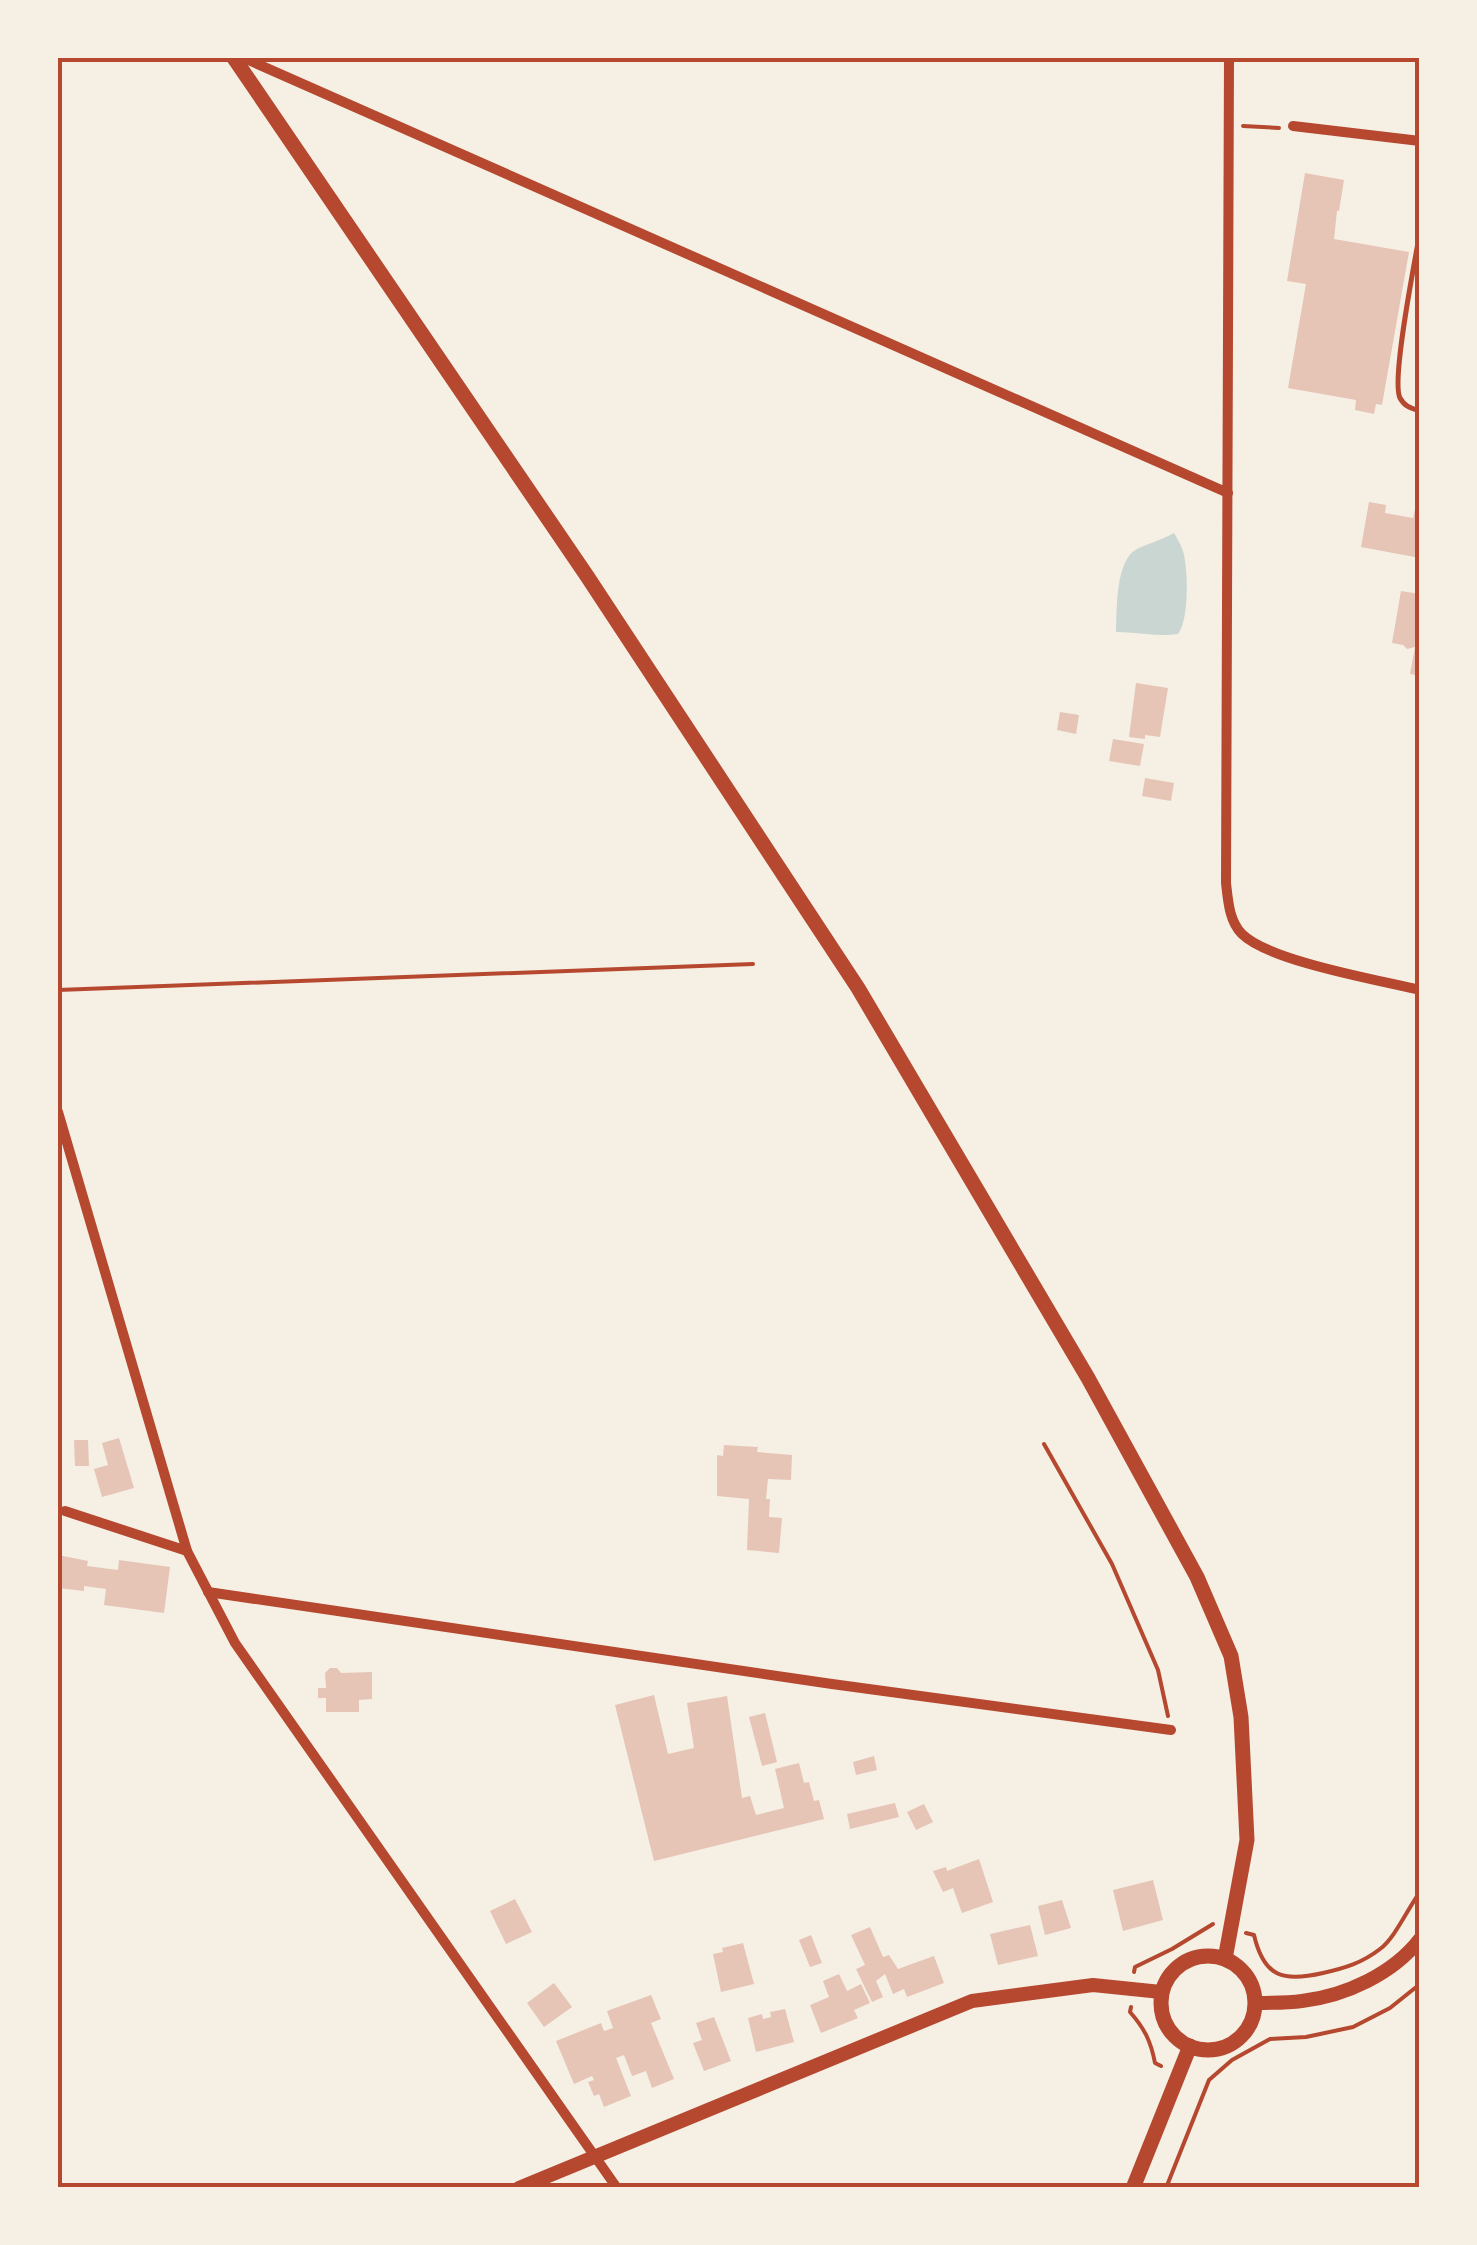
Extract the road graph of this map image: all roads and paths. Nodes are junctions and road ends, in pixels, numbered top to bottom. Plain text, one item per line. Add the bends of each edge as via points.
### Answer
1 (234, 58) edge
2 (244, 58) edge
3 (1228, 58) edge
4 (1229, 126) junction
5 (1293, 126) joint
6 (1420, 142) edge
7 (1420, 232) edge
8 (1420, 412) edge
9 (1228, 493) junction
10 (754, 964) dead end
11 (58, 990) edge
12 (1420, 990) edge
13 (58, 1112) edge
14 (1044, 1444) dead end
15 (65, 1511) dead end
16 (187, 1551) junction
17 (208, 1592) junction
18 (1171, 1730) joint
19 (1420, 1892) edge
20 (1420, 1940) edge
21 (1224, 1959) junction
22 (1286, 1977) dead end
23 (1420, 1984) edge
24 (1132, 1988) junction
25 (1162, 1992) junction
26 (1255, 2004) junction
27 (1190, 2046) junction
28 (1178, 2074) junction
29 (596, 2157) junction
30 (519, 2188) edge
31 (617, 2188) edge
32 (1134, 2188) edge
33 (1166, 2188) edge

1 - 21 main road via 858,988 1197,1577 1230,1656 1241,1717 1247,1840
2 - 9 street
3 - 4 street
4 - 5 path
4 - 9 street
5 - 6 street
7 - 8 lane via 1398,395
9 - 12 street via 1229,911 1240,933 1267,950
10 - 11 path
13 - 16 street
14 - 18 path via 1112,1564 1158,1670
15 - 16 street
16 - 17 street
17 - 18 street
17 - 29 street via 235,1643
19 - 22 path via 1370,1956 1355,1965
20 - 26 street via 1374,1977 1335,1994
21 - 25 main road via 1186,1961
21 - 26 main road via 1243,1972
23 - 33 path via 1353,2027 1270,2039 1232,2060 1210,2080
24 - 25 street
24 - 28 path via 1130,2012 1145,2030 1155,2063
24 - 29 street via 1094,1985 972,2001
25 - 27 main road via 1169,2030
26 - 27 main road via 1234,2042 1205,2050
27 - 28 main road
28 - 32 main road
29 - 30 street
29 - 31 street

